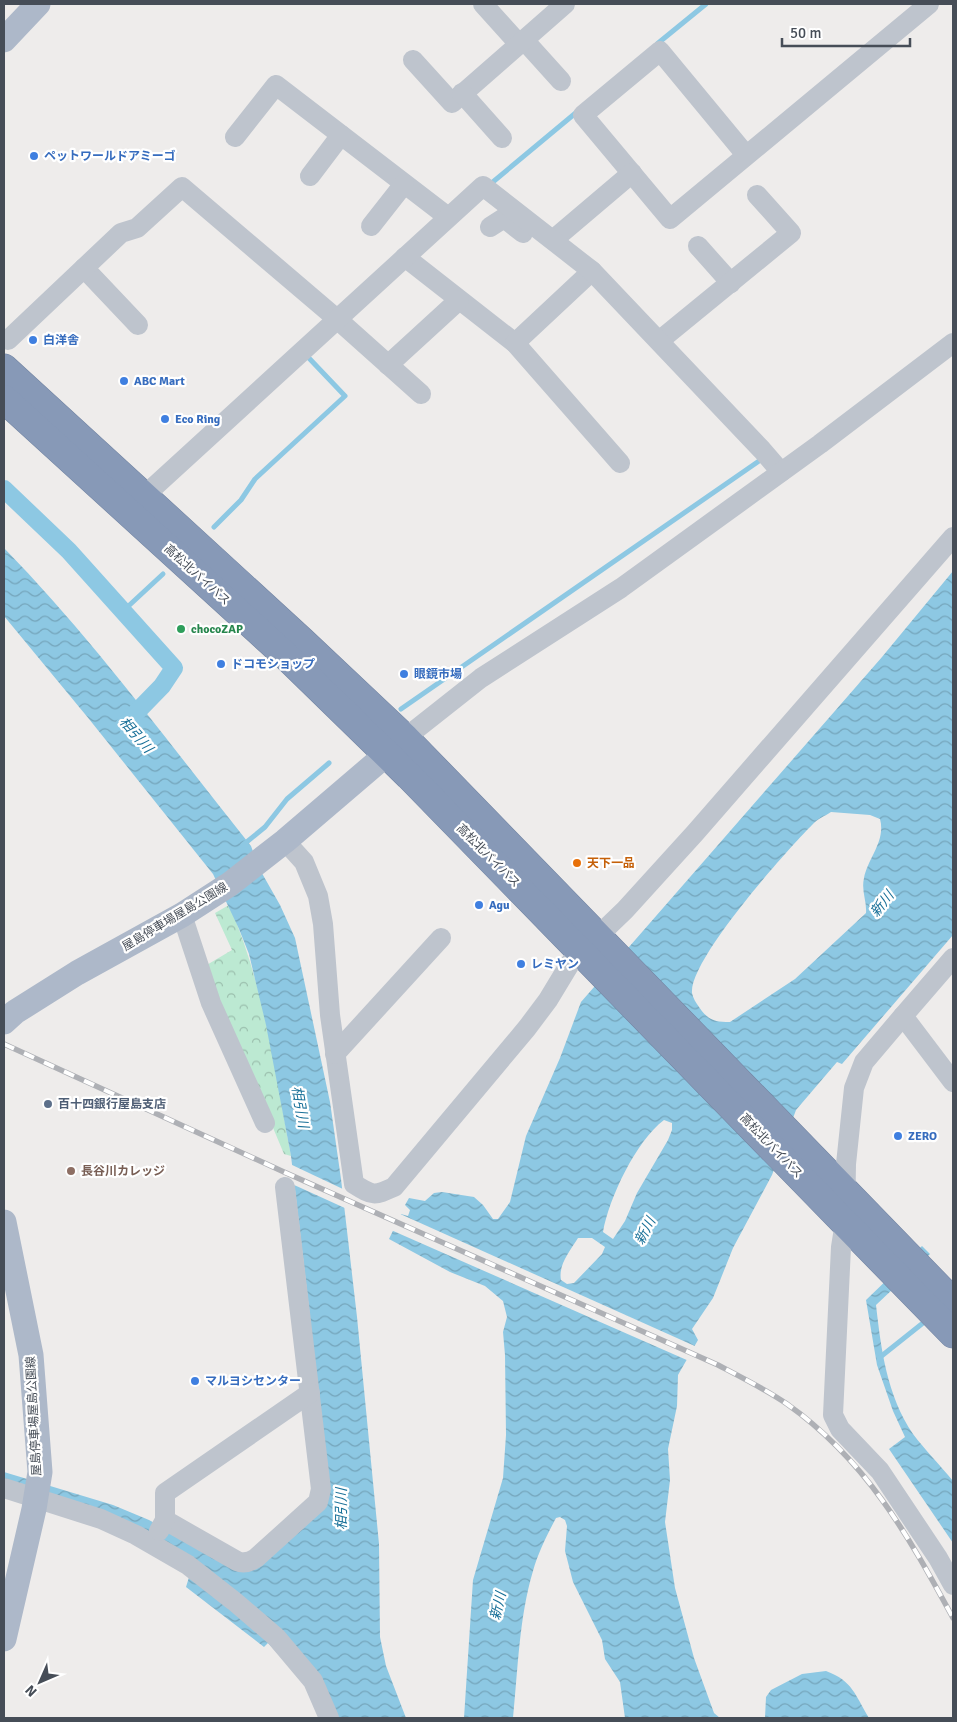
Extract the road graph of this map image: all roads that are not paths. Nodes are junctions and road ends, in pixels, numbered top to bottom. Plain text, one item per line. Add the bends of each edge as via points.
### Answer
1 (38, 4) edge
2 (483, 4) edge
3 (565, 4) edge
4 (929, 4) edge
5 (4, 40) edge
6 (521, 42) junction
7 (413, 60) dead end
8 (561, 81) dead end
9 (462, 93) junction
10 (341, 135) junction
11 (235, 137) dead end
12 (502, 138) dead end
13 (746, 155) junction
14 (632, 174) junction
15 (310, 176) dead end
16 (404, 184) junction
17 (756, 196) dead end
18 (448, 218) junction
19 (371, 226) dead end
20 (490, 227) dead end
21 (553, 240) junction
22 (698, 246) dead end
23 (405, 257) junction
24 (84, 268) junction
25 (590, 280) junction
26 (731, 282) junction
27 (459, 300) junction
28 (336, 319) junction
29 (138, 325) dead end
30 (8, 340) dead end
31 (659, 341) junction
32 (514, 343) junction
33 (953, 343) edge
34 (388, 365) junction
35 (4, 368) edge
36 (421, 394) dead end
37 (4, 399) edge
38 (620, 464) dead end
39 (780, 472) junction
40 (144, 496) junction
41 (953, 538) edge
42 (396, 746) junction
43 (282, 844) junction
44 (182, 915) junction
45 (441, 938) dead end
46 (592, 947) junction
47 (953, 958) edge
48 (903, 1016) junction
49 (8, 1017) edge
50 (335, 1054) junction
51 (953, 1082) edge
52 (265, 1123) dead end
53 (285, 1187) dead end
54 (840, 1201) junction
55 (4, 1222) edge
56 (953, 1302) edge
57 (953, 1334) edge
58 (310, 1393) junction
59 (4, 1488) edge
60 (36, 1498) junction
61 (158, 1532) junction
62 (953, 1585) edge
63 (4, 1639) edge
64 (329, 1718) edge

1 - 5 main road
2 - 6 street
3 - 6 street
4 - 13 street
6 - 8 street
6 - 9 street
7 - 9 street via 452,103
9 - 12 street
10 - 11 street via 276,85
10 - 15 street
10 - 16 street
13 - 14 street via 670,219
13 - 14 street via 660,52 583,115
14 - 21 street
16 - 18 street
16 - 19 street
17 - 26 street via 791,232
18 - 21 street via 483,186
18 - 23 street
20 - 25 street via 504,218
21 - 25 street
22 - 26 street
23 - 27 street
23 - 28 street
24 - 28 street via 121,233 137,228 182,186
24 - 29 street
24 - 30 street
25 - 31 street
25 - 32 street
26 - 31 street
27 - 32 street
27 - 34 street
28 - 34 street
28 - 40 street
31 - 39 street
32 - 38 street
33 - 39 street
34 - 36 street
35 - 40 highway, 高松北バイパス
37 - 42 highway, 高松北バイパス via 286,656
39 - 42 street via 621,588 481,678
40 - 42 highway, 高松北バイパス via 302,640
41 - 46 street
42 - 43 main road, 屋島停車場屋島公園線
42 - 46 highway, 高松北バイパス
43 - 44 main road, 屋島停車場屋島公園線 via 212,897
43 - 50 street via 304,862 318,896
44 - 49 main road, 屋島停車場屋島公園線 via 77,973
44 - 52 street via 211,1002
45 - 50 street
46 - 50 street via 565,971 526,1028 394,1187 381,1192 370,1194 354,1184
46 - 54 highway, 高松北バイパス
47 - 48 street
48 - 51 street
48 - 54 street via 864,1062 854,1088
53 - 58 street
54 - 56 highway, 高松北バイパス
54 - 57 highway, 高松北バイパス
54 - 62 street via 841,1247 833,1415 840,1429 880,1471
55 - 60 main road, 屋島停車場屋島公園線 via 31,1355 40,1472
58 - 61 street via 165,1493
58 - 61 street via 321,1489 318,1502 250,1562 242,1563
59 - 60 street
60 - 61 street via 101,1520
60 - 63 main road, 屋島停車場屋島公園線
61 - 64 street via 192,1568 276,1638 313,1681

